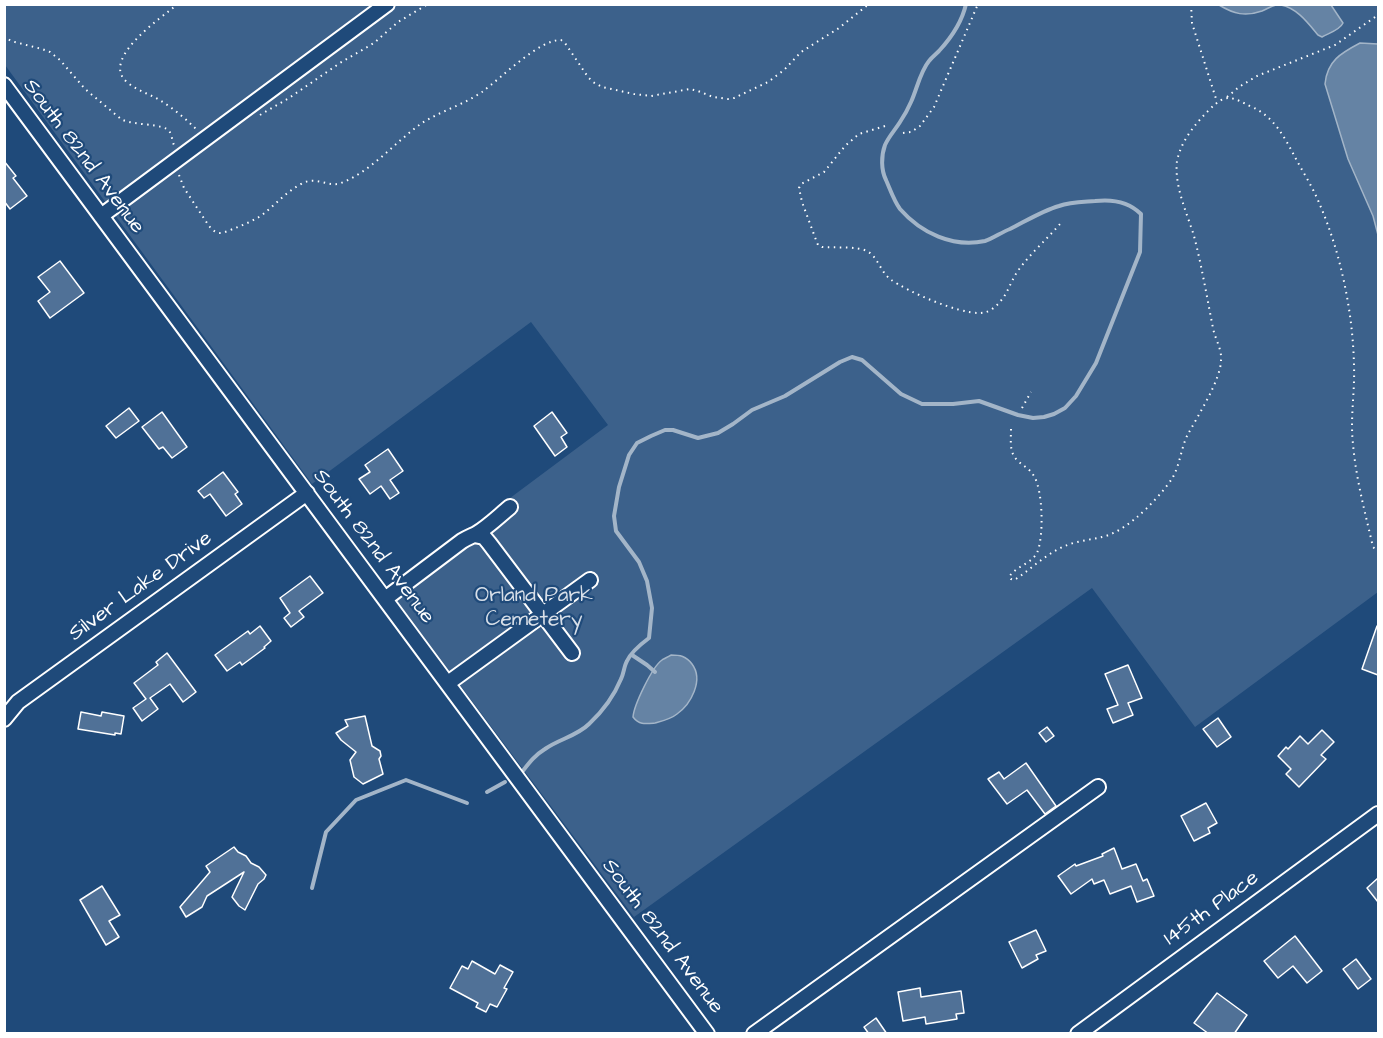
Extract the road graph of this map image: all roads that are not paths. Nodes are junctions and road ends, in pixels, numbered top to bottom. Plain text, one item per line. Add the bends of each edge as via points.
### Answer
1 (387, 4) edge
2 (4, 86) edge
3 (10, 103) edge
4 (101, 216) junction
5 (307, 493) junction
6 (510, 507) dead end
7 (474, 535) junction
8 (590, 580) dead end
9 (385, 599) junction
10 (542, 614) junction
11 (572, 653) dead end
12 (448, 683) junction
13 (4, 719) edge
14 (1098, 788) dead end
15 (1375, 816) edge
16 (707, 1034) edge
17 (754, 1034) edge
18 (1078, 1034) edge

1 - 4 street
2 - 3 street, South 82nd Avenue
3 - 4 street, South 82nd Avenue
4 - 5 street, South 82nd Avenue
5 - 9 street, South 82nd Avenue
5 - 13 street, Silver Lake Drive via 18,702
6 - 7 street
7 - 9 street
7 - 10 street via 484,537
8 - 10 street
9 - 12 street, South 82nd Avenue
10 - 11 street
10 - 12 street
12 - 16 street, South 82nd Avenue
14 - 17 street
15 - 18 street, 145th Place

